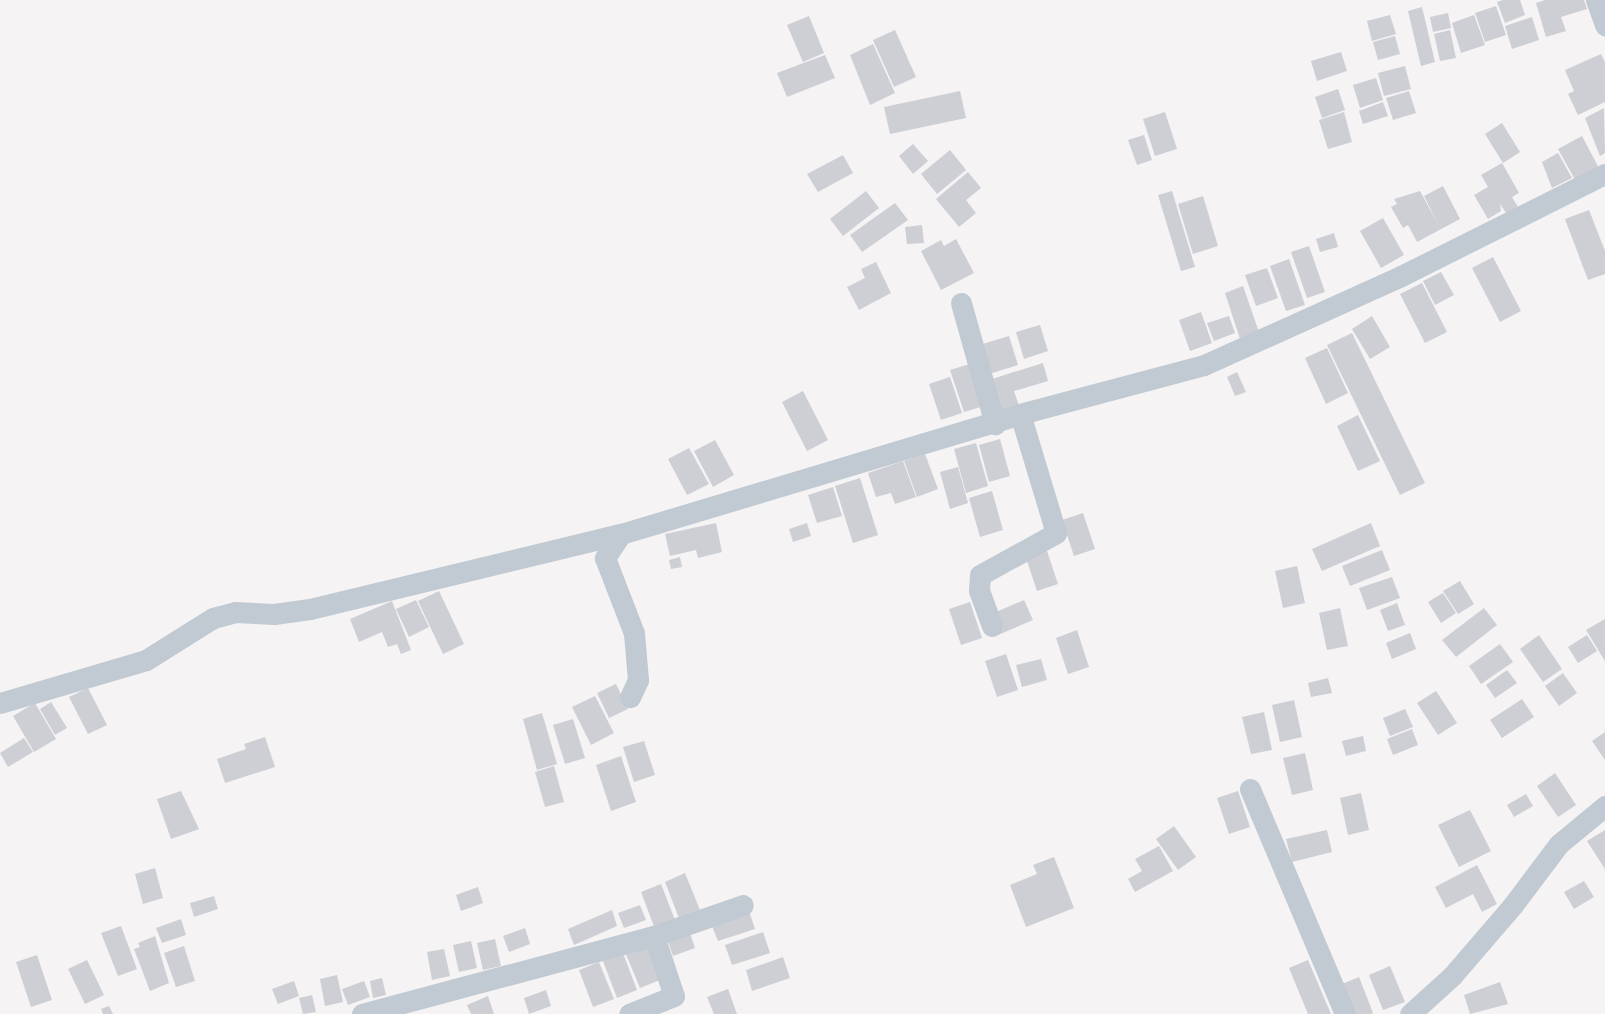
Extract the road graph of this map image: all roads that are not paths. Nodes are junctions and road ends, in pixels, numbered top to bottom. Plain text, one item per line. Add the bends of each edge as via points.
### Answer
1 (1596, 0) edge
2 (1605, 25) edge
3 (1605, 174) edge
4 (961, 303) dead end
5 (1020, 414) junction
6 (995, 424) junction
7 (621, 534) junction
8 (992, 626) dead end
9 (630, 697) dead end
10 (0, 703) edge
11 (1250, 789) dead end
12 (1605, 806) edge
13 (743, 905) dead end
14 (654, 936) junction
15 (362, 1014) edge
16 (629, 1014) edge
17 (1345, 1014) edge
18 (1410, 1014) edge

1 - 2 street
3 - 5 street via 1401,276 1204,365
4 - 6 street
5 - 6 street
5 - 8 street via 1056,533 980,575 979,590
6 - 7 street
7 - 9 street via 605,558 634,633 638,680
7 - 10 street via 310,609 274,614 236,612 197,627 146,660
11 - 17 street
12 - 18 street via 1559,844 1452,976
13 - 14 street
14 - 15 street
14 - 16 street via 674,996

